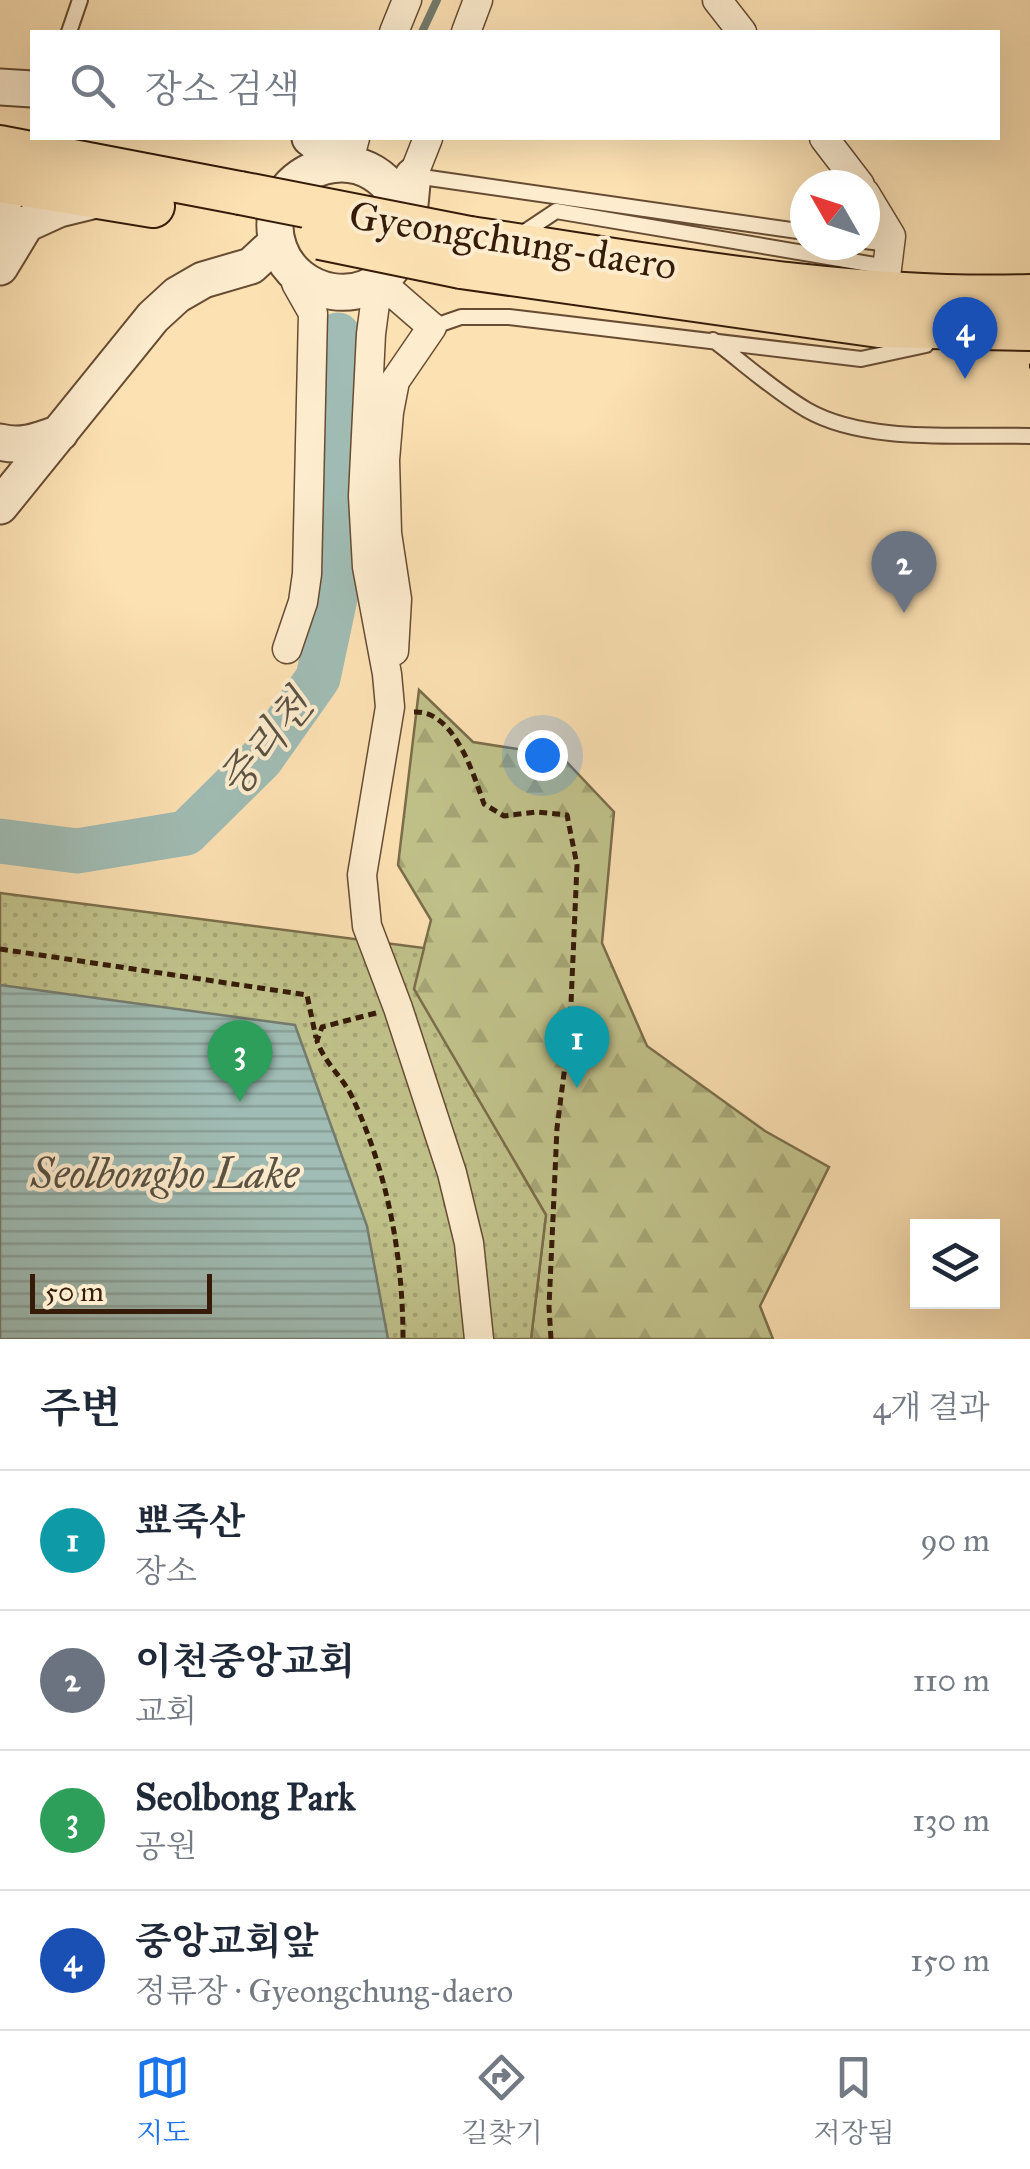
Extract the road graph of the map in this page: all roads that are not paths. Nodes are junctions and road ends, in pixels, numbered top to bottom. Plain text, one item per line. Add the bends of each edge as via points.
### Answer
1 (80, 0) edge
2 (406, 0) edge
3 (478, 0) edge
4 (717, 0) edge
5 (71, 30) edge
6 (395, 30) edge
7 (467, 30) edge
8 (740, 30) edge
9 (0, 87) edge
10 (30, 89) edge
11 (315, 140) edge
12 (427, 140) edge
13 (826, 140) edge
14 (349, 155) edge
15 (849, 170) edge
16 (414, 176) junction
17 (2, 182) edge
18 (106, 197) junction
19 (236, 207) junction
20 (880, 218) edge
21 (406, 225) junction
22 (790, 230) edge
23 (277, 242) junction
24 (480, 250) junction
25 (882, 261) edge
26 (0, 267) edge
27 (203, 280) junction
28 (379, 281) junction
29 (302, 284) junction
30 (1030, 296) edge
31 (432, 327) junction
32 (1011, 329) edge
33 (713, 339) junction
34 (60, 432) junction
35 (1030, 436) edge
36 (0, 442) edge
37 (0, 506) edge
38 (287, 649) dead end
39 (390, 710) junction
40 (479, 1339) edge

1 - 5 lane
2 - 6 street
3 - 7 street
4 - 8 street
9 - 10 street
11 - 14 street
12 - 16 street
13 - 15 street
14 - 21 street via 391,186
14 - 23 street via 295,181 282,199
16 - 21 street
16 - 22 lane
17 - 18 main road, Gyeongchung-daero
17 - 19 main road, Gyeongchung-daero
18 - 19 main road, Gyeongchung-daero
18 - 26 street via 26,224
19 - 24 main road, Gyeongchung-daero, bridge
20 - 25 street via 891,236
21 - 28 street via 404,246
23 - 27 street via 251,266
23 - 29 street
24 - 25 main road, Gyeongchung-daero via 738,276
24 - 32 main road, Gyeongchung-daero via 879,326
25 - 30 main road, Gyeongchung-daero via 944,297
27 - 29 street
27 - 34 street via 153,317
28 - 29 street via 339,294
28 - 31 street
28 - 39 street via 363,496
29 - 38 street via 313,313 307,574
31 - 33 lane via 461,317 509,317
31 - 39 street via 395,381 389,412 387,533 397,599
32 - 33 lane via 861,360
33 - 35 lane via 806,410 840,426
34 - 36 street via 13,446
34 - 37 street
39 - 40 street via 362,875 367,926 452,1173

